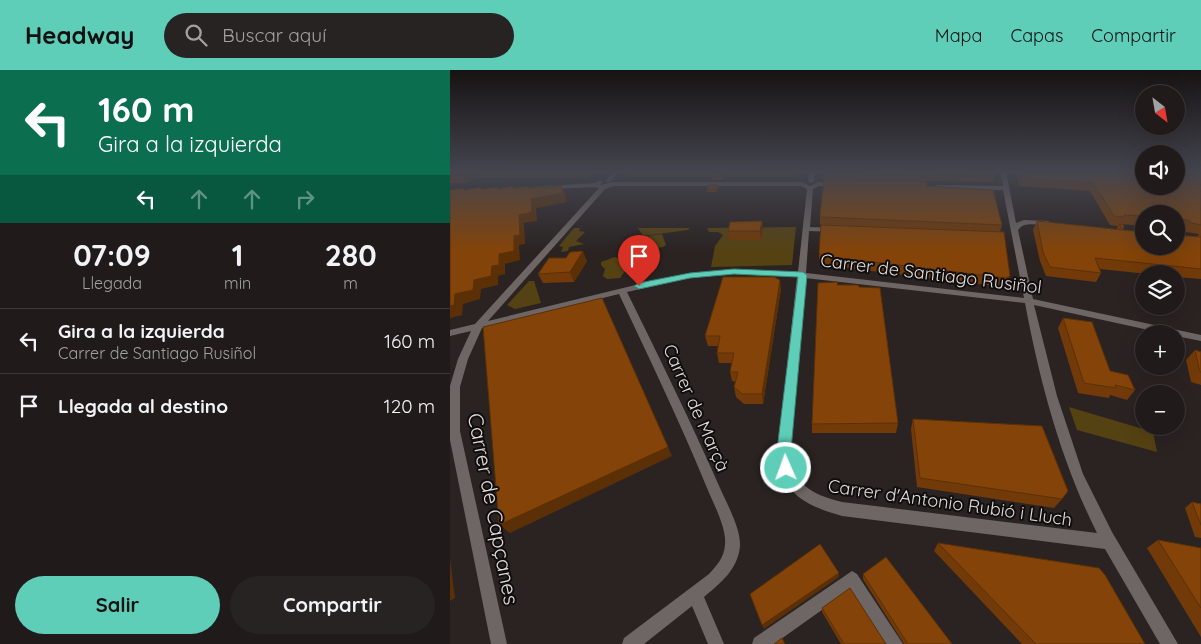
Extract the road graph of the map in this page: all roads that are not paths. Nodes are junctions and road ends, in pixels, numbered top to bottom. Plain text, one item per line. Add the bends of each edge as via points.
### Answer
1 (589, 198) edge
2 (809, 198) edge
3 (1008, 198) edge
4 (1010, 211) junction
5 (1031, 222) junction
6 (1059, 224) edge
7 (806, 229) junction
8 (844, 230) edge
9 (1015, 234) junction
10 (1006, 237) edge
11 (803, 275) junction
12 (622, 290) junction
13 (1029, 301) junction
14 (478, 326) junction
15 (450, 333) edge
16 (1201, 338) edge
17 (1109, 542) junction
18 (695, 595) junction
19 (498, 644) edge
20 (630, 644) edge
21 (716, 644) edge
22 (760, 644) edge
23 (895, 644) edge
24 (1170, 644) edge

1 - 14 street, Carrer de Capçanes
2 - 7 street, Carrer d'Antonio Rubió i Lluch
3 - 4 street
4 - 5 street
4 - 9 street
5 - 6 street
5 - 9 street via 1020,223
7 - 8 street
7 - 11 street, Carrer d'Antonio Rubió i Lluch
9 - 10 street
9 - 13 street
11 - 12 street, Carrer de Santiago Rusiñol via 734,272 690,276
11 - 13 street, Carrer de Santiago Rusiñol
11 - 17 street, Carrer d'Antonio Rubió i Lluch via 784,459 789,478 802,494 824,505 842,509
12 - 14 street, Carrer de Santiago Rusiñol
12 - 18 street, Carrer de Marçà via 692,438 728,523 733,543 726,566
13 - 16 street, Carrer de Santiago Rusiñol
13 - 17 street via 1053,406 1087,499
14 - 15 street, Carrer de Santiago Rusiñol
14 - 19 street, Carrer de Capçanes via 454,387 454,431
17 - 24 street
18 - 20 street
18 - 21 street
22 - 23 street via 852,579

